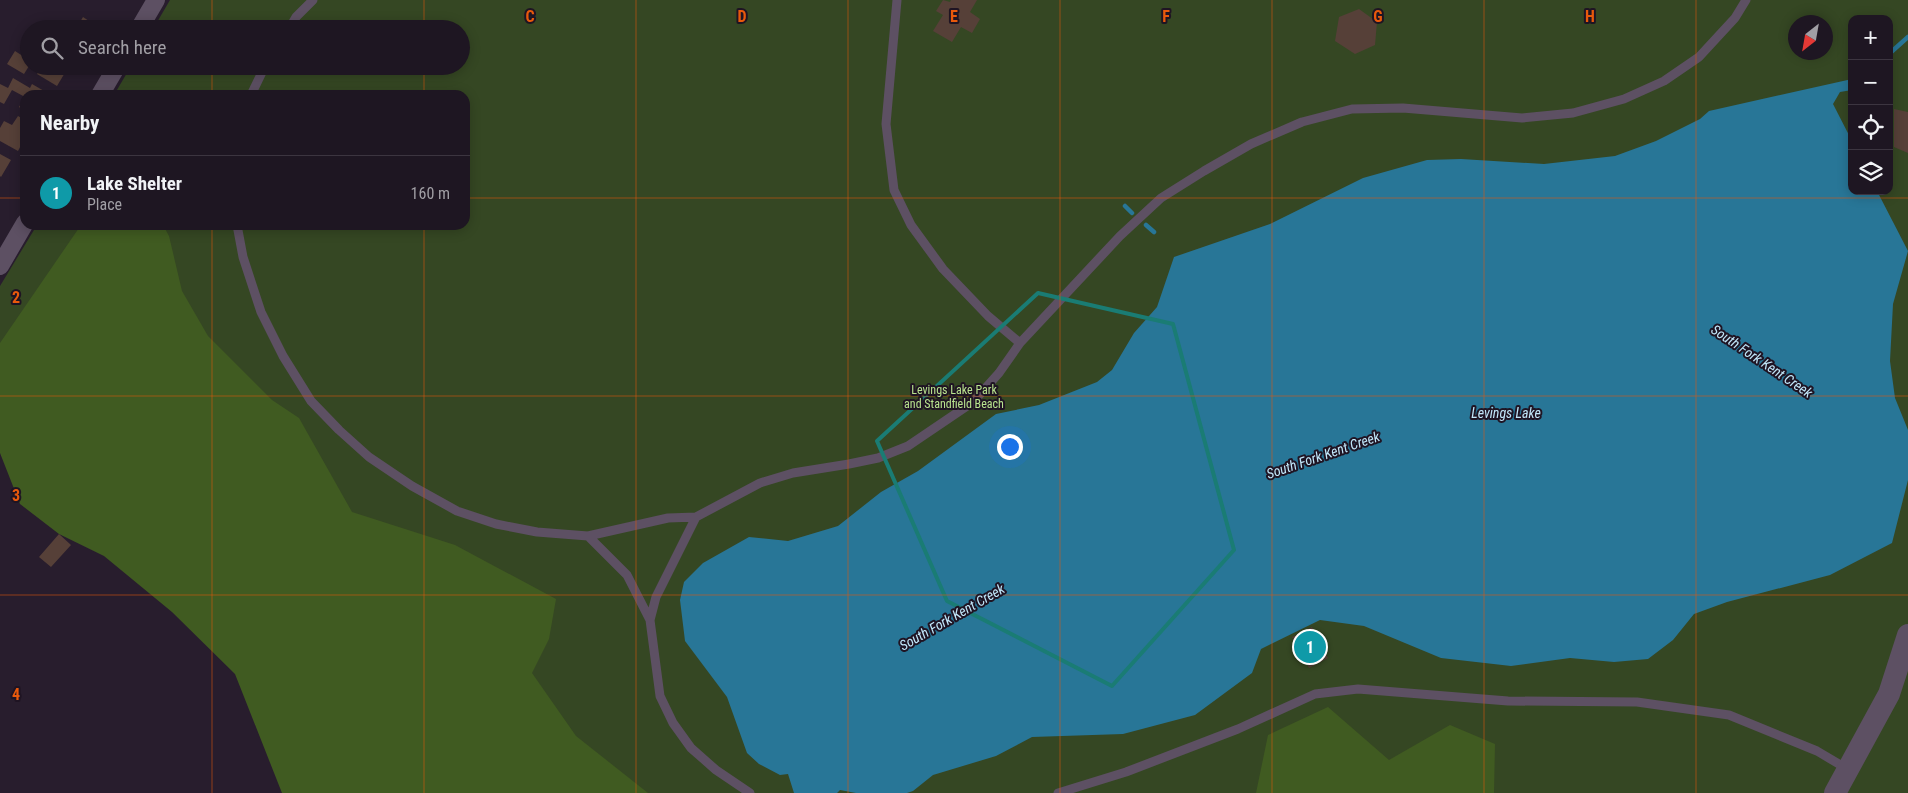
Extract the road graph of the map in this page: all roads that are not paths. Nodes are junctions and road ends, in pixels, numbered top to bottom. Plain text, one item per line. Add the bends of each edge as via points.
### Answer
1 (156, 0) edge
2 (313, 0) edge
3 (897, 0) edge
4 (1746, 0) edge
5 (144, 20) edge
6 (294, 20) edge
7 (112, 75) edge
8 (261, 75) edge
9 (103, 90) edge
10 (253, 90) edge
11 (21, 230) edge
12 (238, 230) edge
13 (0, 266) edge
14 (1020, 343) junction
15 (696, 517) junction
16 (588, 536) junction
17 (650, 620) junction
18 (1908, 635) edge
19 (1849, 770) junction
20 (750, 793) edge
21 (1058, 793) edge
22 (1835, 793) edge

1 - 5 street
2 - 6 lane
3 - 14 lane via 886,124 894,190 911,225 943,268 988,316
4 - 14 lane via 1735,18 1698,57 1664,81 1624,99 1573,113 1522,118 1403,108 1352,109 1302,122 1251,144 1161,198 1120,236
7 - 9 street
8 - 10 lane
11 - 13 street
12 - 16 lane via 261,312 283,356 311,401 369,457 457,511 496,524 537,532
14 - 15 lane via 973,402 908,446 878,458 793,473 760,483
15 - 16 lane via 668,518
15 - 17 lane via 656,597
16 - 17 lane via 627,575
17 - 20 lane via 660,696 673,723 691,748
18 - 19 street via 1889,694
19 - 21 lane via 1817,751 1729,715 1637,702 1508,701 1358,689 1315,694 1238,729 1126,772
19 - 22 street

